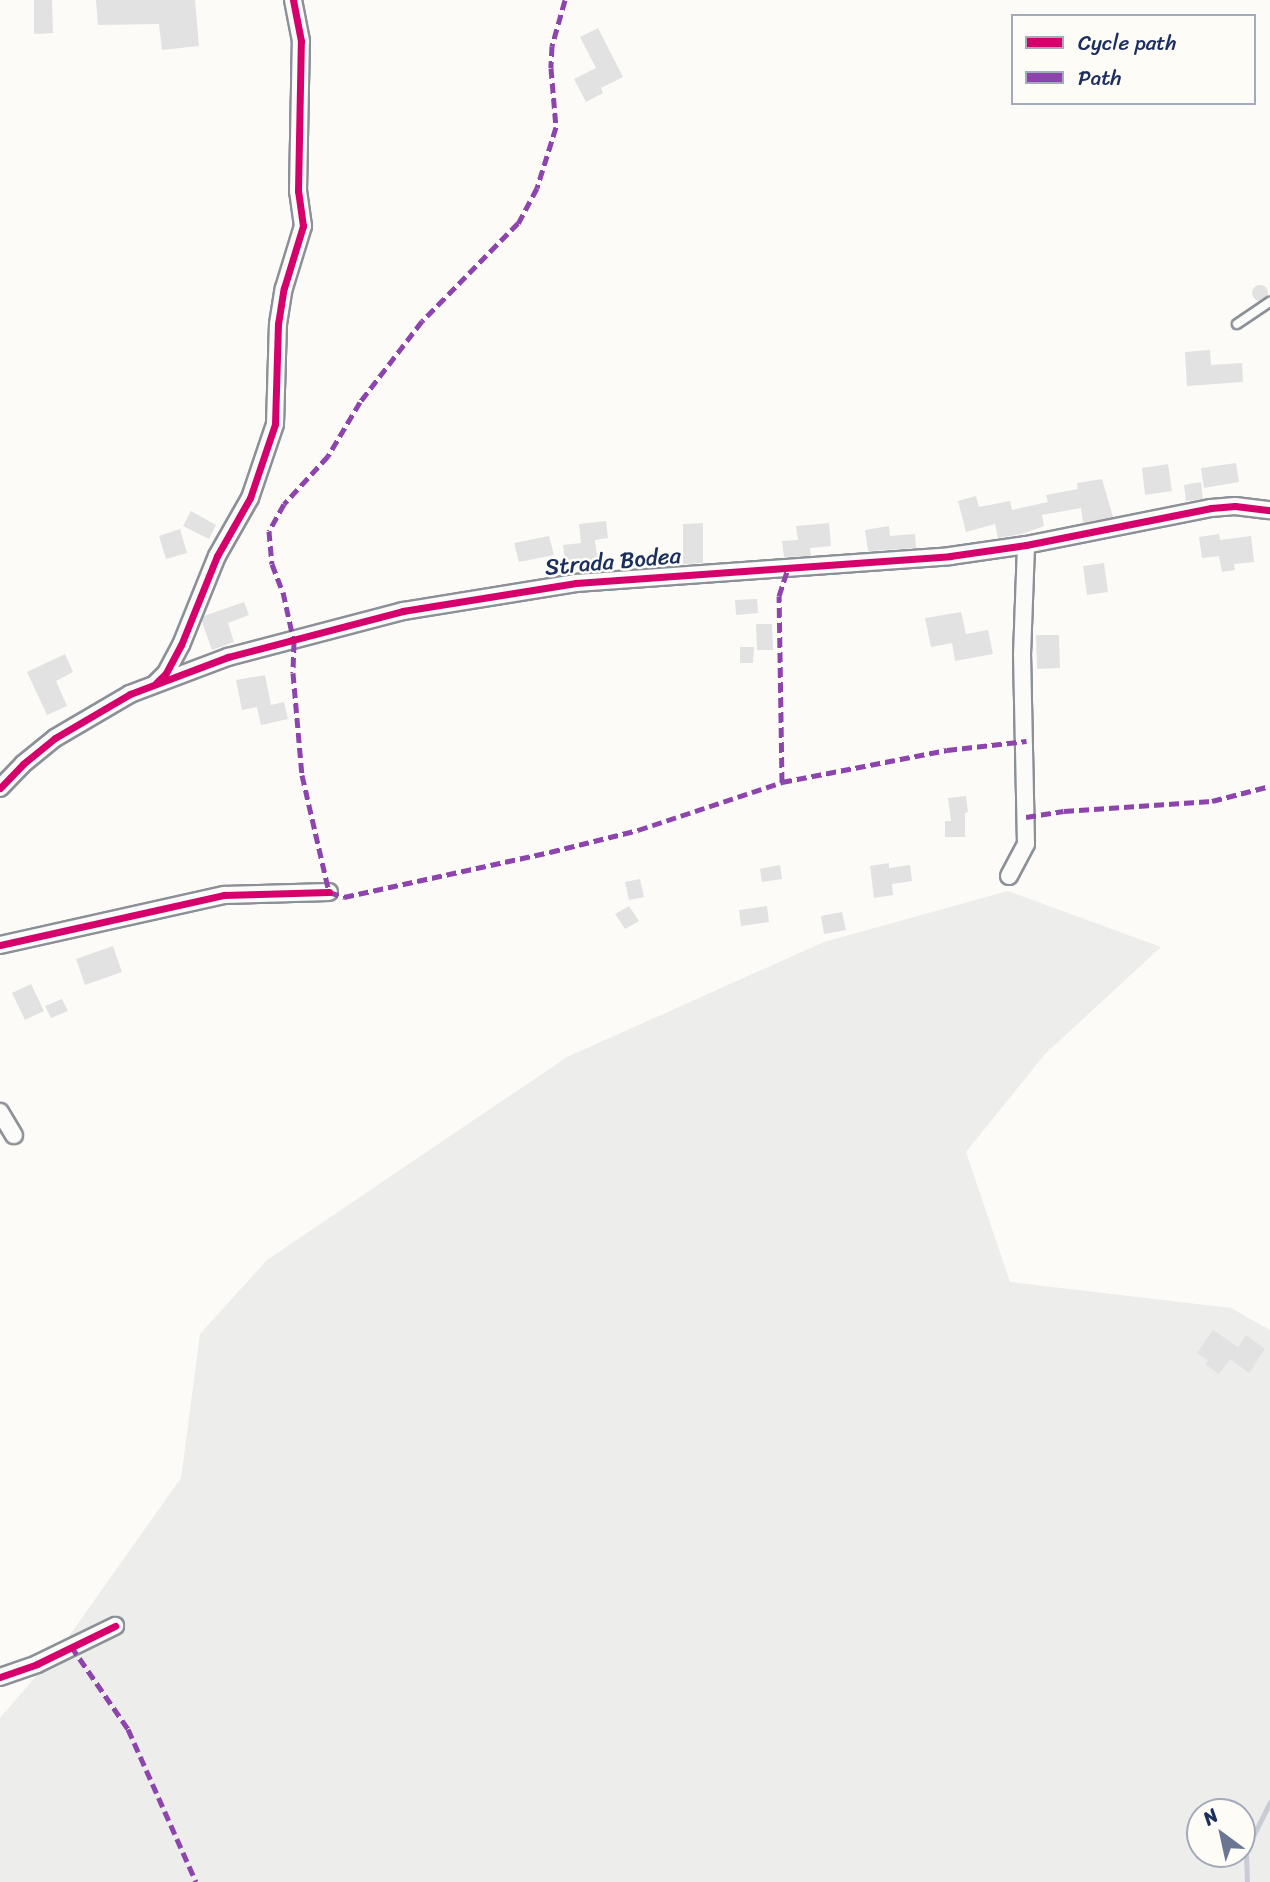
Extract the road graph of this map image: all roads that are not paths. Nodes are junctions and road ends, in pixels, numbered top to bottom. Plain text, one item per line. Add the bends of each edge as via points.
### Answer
1 (293, 0) edge
2 (1270, 302) edge
3 (1237, 324) dead end
4 (1270, 510) edge
5 (1026, 545) junction
6 (156, 682) junction
7 (0, 788) edge
8 (1009, 876) dead end
9 (329, 892) dead end
10 (0, 945) edge
11 (0, 1112) edge
12 (14, 1135) dead end
13 (115, 1626) dead end
14 (0, 1677) edge

1 - 6 street via 300,41 298,191 303,226 278,324 275,424 250,498 217,556 171,664
2 - 3 lane
4 - 5 street, Strada Bodea via 1211,508
5 - 6 street, Strada Bodea via 896,562 648,576 502,592 403,611 228,657
5 - 8 street via 1022,655 1026,844
6 - 7 street, Strada Bodea via 55,738
9 - 10 street via 224,895
11 - 12 street
13 - 14 street

